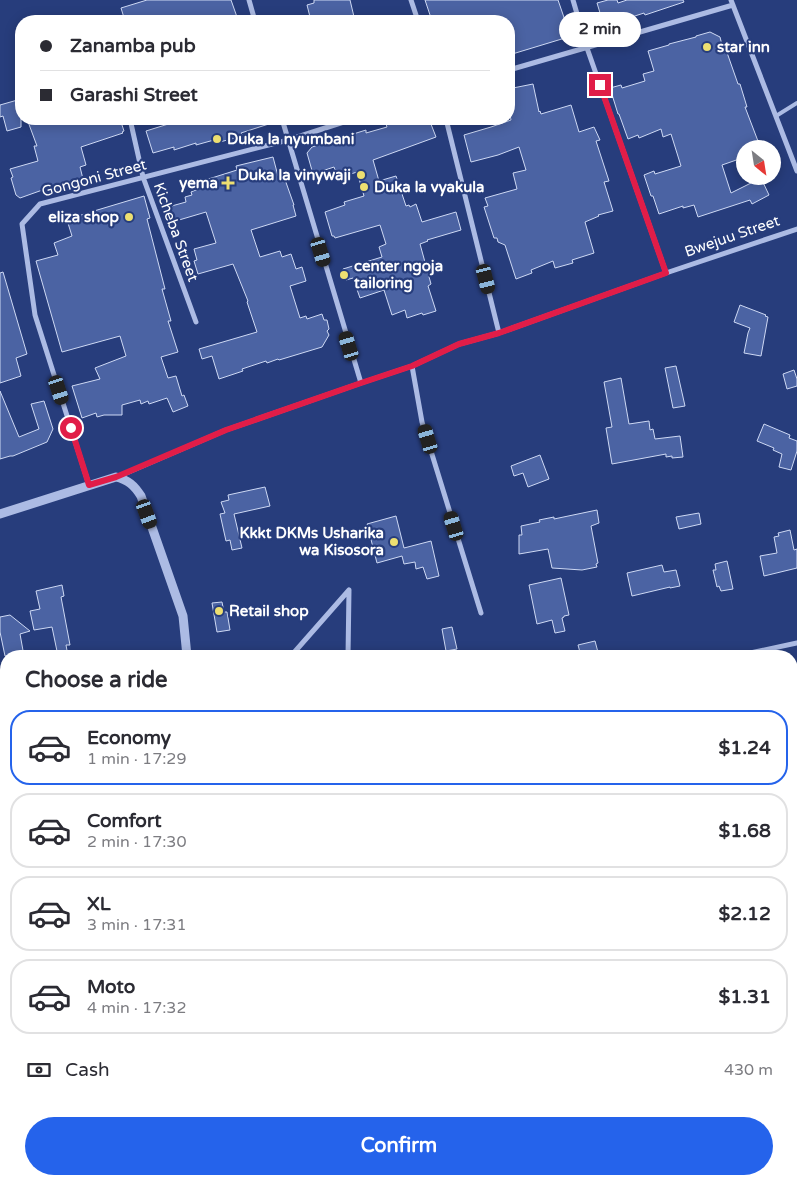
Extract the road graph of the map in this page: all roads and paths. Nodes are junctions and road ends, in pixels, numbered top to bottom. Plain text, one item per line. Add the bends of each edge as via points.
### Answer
1 (249, 0) edge
2 (411, 0) edge
3 (573, 0) edge
4 (732, 3) edge
5 (253, 15) edge
6 (416, 15) edge
7 (587, 48) junction
8 (515, 68) edge
9 (797, 103) edge
10 (776, 116) junction
11 (131, 125) edge
12 (284, 125) edge
13 (334, 125) edge
14 (447, 125) edge
15 (288, 140) junction
16 (797, 171) edge
17 (142, 177) junction
18 (797, 229) edge
19 (666, 273) junction
20 (196, 322) dead end
21 (499, 333) junction
22 (412, 366) junction
23 (361, 383) junction
24 (116, 477) junction
25 (89, 485) junction
26 (0, 514) edge
27 (481, 613) dead end
28 (797, 642) edge
29 (186, 650) edge
30 (296, 650) edge
31 (348, 650) edge
32 (762, 650) edge

1 - 5 street
2 - 6 street
3 - 7 street
4 - 7 street
4 - 10 street
7 - 8 street
7 - 19 street
9 - 10 lane
10 - 16 street
11 - 17 street, Kicheba Street
12 - 15 street
13 - 15 street, Gongoni Street
14 - 21 street
15 - 17 street, Gongoni Street
15 - 23 street
17 - 20 street, Kicheba Street
17 - 25 street, Gongoni Street via 40,204 22,224 35,314
18 - 19 street, Bwejuu Street
19 - 21 street, Bwejuu Street
21 - 22 street, Bwejuu Street via 459,344
22 - 23 street, Bwejuu Street
22 - 27 street via 422,422
23 - 24 street, Bwejuu Street via 226,430
24 - 25 street, Bwejuu Street
24 - 29 street via 125,479 141,496 183,616
25 - 26 street, Bwejuu Street
28 - 32 street
30 - 31 street via 349,590

